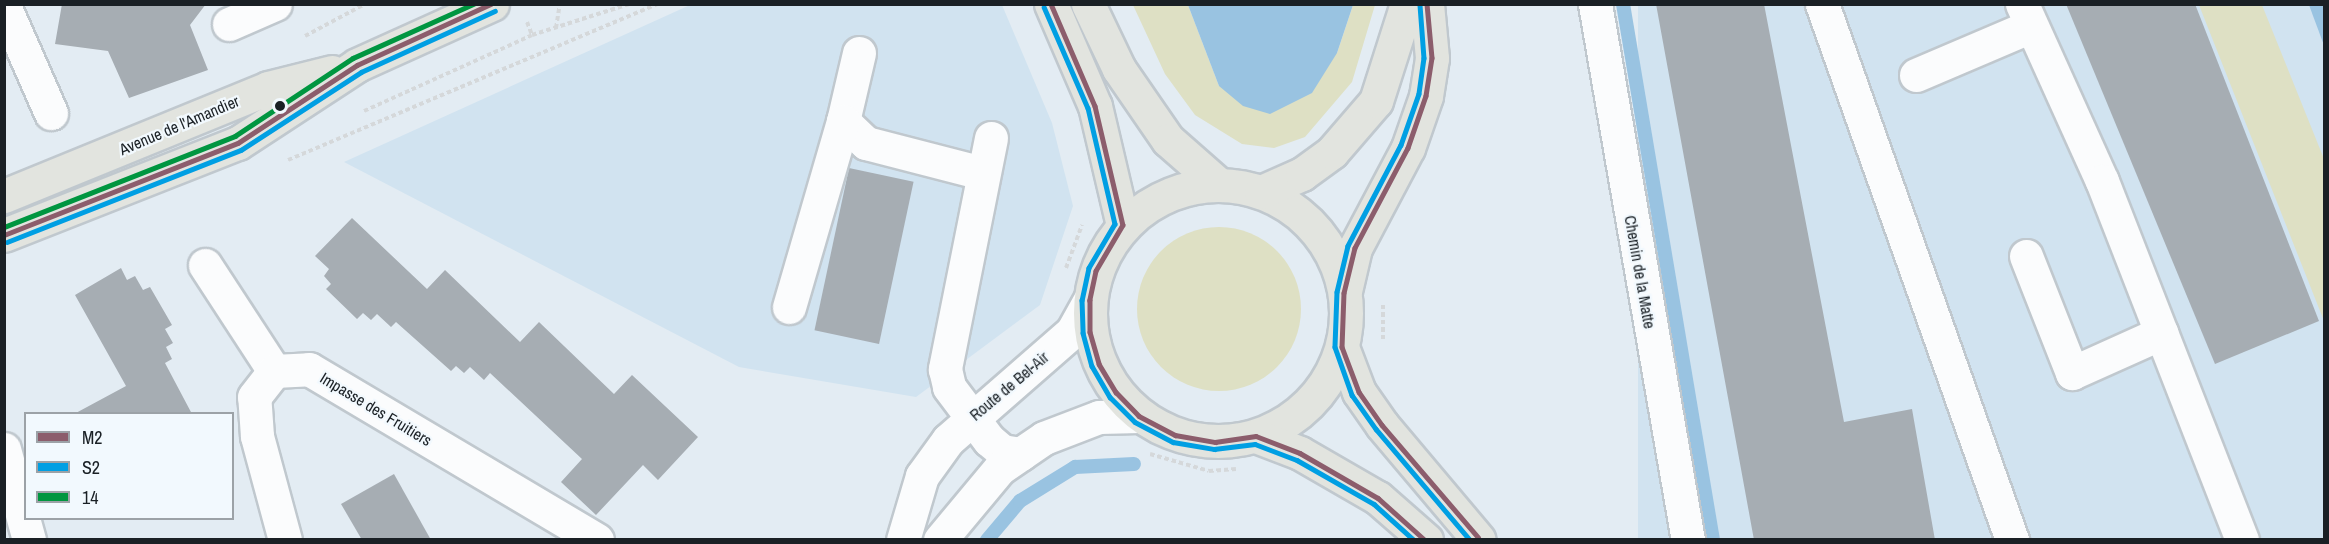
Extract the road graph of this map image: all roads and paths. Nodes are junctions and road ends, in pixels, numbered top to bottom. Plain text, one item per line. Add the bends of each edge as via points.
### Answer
1 (275, 4) edge
2 (492, 4) edge
3 (560, 4) edge
4 (629, 4) edge
5 (658, 4) edge
6 (1051, 4) edge
7 (1088, 4) edge
8 (1407, 4) edge
9 (1426, 4) edge
10 (1595, 4) edge
11 (1822, 4) edge
12 (4, 6) edge
13 (448, 14) edge
14 (2026, 15) edge
15 (229, 24) dead end
16 (556, 28) junction
17 (859, 53) dead end
18 (357, 65) junction
19 (1916, 75) dead end
20 (51, 113) dead end
21 (353, 116) dead end
22 (843, 121) junction
23 (991, 138) dead end
24 (281, 162) dead end
25 (982, 173) junction
26 (1218, 184) junction
27 (1262, 192) junction
28 (4, 196) edge
29 (1084, 218) dead end
30 (1124, 225) junction
31 (4, 235) edge
32 (2026, 256) dead end
33 (205, 265) dead end
34 (1061, 279) dead end
35 (1344, 293) junction
36 (1090, 300) junction
37 (1383, 301) dead end
38 (789, 307) dead end
39 (2161, 333) junction
40 (1342, 347) junction
41 (1383, 347) dead end
42 (273, 371) junction
43 (1139, 416) junction
44 (970, 418) junction
45 (1256, 436) junction
46 (4, 449) edge
47 (1146, 453) dead end
48 (1021, 454) junction
49 (1247, 468) dead end
50 (29, 540) edge
51 (285, 540) edge
52 (597, 540) edge
53 (903, 540) edge
54 (940, 540) edge
55 (1426, 540) edge
56 (1479, 540) edge
57 (1688, 540) edge
58 (2012, 540) edge
59 (2242, 540) edge

1 - 15 street
2 - 13 main road, Avenue de l'Amandier
3 - 16 path
4 - 16 path
5 - 24 path
6 - 30 main road via 1095,106
7 - 26 main road via 1119,69 1168,140
8 - 27 main road via 1376,101 1332,152 1302,174
9 - 35 main road via 1432,58 1426,96 1408,148 1355,248
10 - 57 street, Chemin de la Matte
11 - 58 street
12 - 20 street
13 - 18 main road, Avenue de l'Amandier
14 - 19 street
14 - 39 street
16 - 21 path via 532,35
17 - 22 street
18 - 28 main road, Avenue de l'Amandier via 268,88
18 - 31 main road, Avenue de l'Amandier via 238,143
22 - 25 street via 866,143
22 - 38 street
23 - 25 street
25 - 44 street via 945,369 949,387
26 - 27 main road
26 - 30 main road via 1172,194
27 - 35 main road via 1317,231 1335,260
29 - 34 path
30 - 36 main road via 1096,271
32 - 39 street via 2072,373
33 - 42 street
35 - 40 main road
36 - 43 main road via 1090,332 1099,364
36 - 44 street, Route de Bel-Air via 1072,332
37 - 41 path
39 - 59 street
40 - 45 main road via 1310,403 1286,423
40 - 56 main road via 1359,392 1382,426
42 - 51 street via 254,397 257,436
42 - 52 street, Impasse des Fruitiers via 309,369
43 - 45 main road via 1175,435 1215,442
43 - 48 street via 1099,417 1062,429
44 - 48 street via 1002,451
44 - 53 street, Route de Bel-Air via 922,476
45 - 55 main road via 1300,453 1378,498
46 - 50 street
47 - 49 path via 1209,471
48 - 54 street via 1000,468

